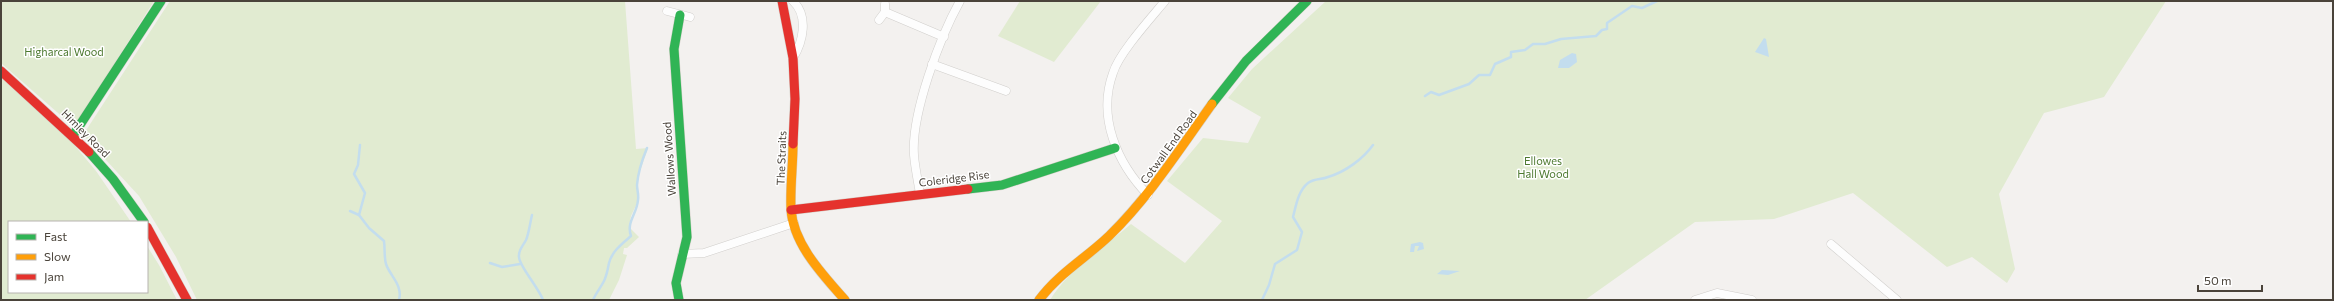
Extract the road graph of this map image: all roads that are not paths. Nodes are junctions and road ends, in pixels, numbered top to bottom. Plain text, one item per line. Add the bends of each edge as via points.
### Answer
1 (161, 1) edge
2 (782, 1) edge
3 (793, 1) edge
4 (960, 1) edge
5 (1165, 1) edge
6 (1307, 1) edge
7 (667, 11) dead end
8 (680, 15) junction
9 (690, 17) dead end
10 (879, 20) dead end
11 (944, 37) junction
12 (793, 58) junction
13 (932, 64) junction
14 (1, 71) edge
15 (1006, 91) dead end
16 (74, 134) junction
17 (1115, 148) junction
18 (920, 194) junction
19 (1148, 195) junction
20 (791, 210) junction
21 (143, 221) edge
22 (794, 223) junction
23 (148, 229) edge
24 (1832, 244) dead end
25 (682, 254) junction
26 (187, 300) edge
27 (679, 300) edge
28 (845, 300) edge
29 (1039, 300) edge
30 (1694, 300) edge
31 (1752, 300) edge
32 (1897, 300) edge

1 - 16 street
2 - 12 street, The Straits
3 - 12 street via 800,12 803,37
4 - 11 street
5 - 17 street via 1113,71 1107,101
6 - 19 street, Cotwall End Road via 1246,61 1224,87
7 - 8 street
8 - 9 street
8 - 25 street, Wallows Wood via 674,50 687,237
10 - 11 street via 885,8
11 - 13 street
12 - 20 street, The Straits via 795,99
13 - 15 street
13 - 18 street via 918,118 914,154
14 - 16 street, Himley Road
16 - 21 street, Himley Road via 121,186
17 - 18 street, Coleridge Rise via 1002,185
17 - 19 street via 1130,176
18 - 20 street, Coleridge Rise
19 - 29 street, Cotwall End Road via 1108,236 1049,286
20 - 22 street, The Straits
22 - 25 street via 704,253
22 - 28 street, The Straits via 802,246 817,269
23 - 26 street
24 - 32 street
25 - 27 street, Wallows Wood via 676,284
30 - 31 street via 1717,293

